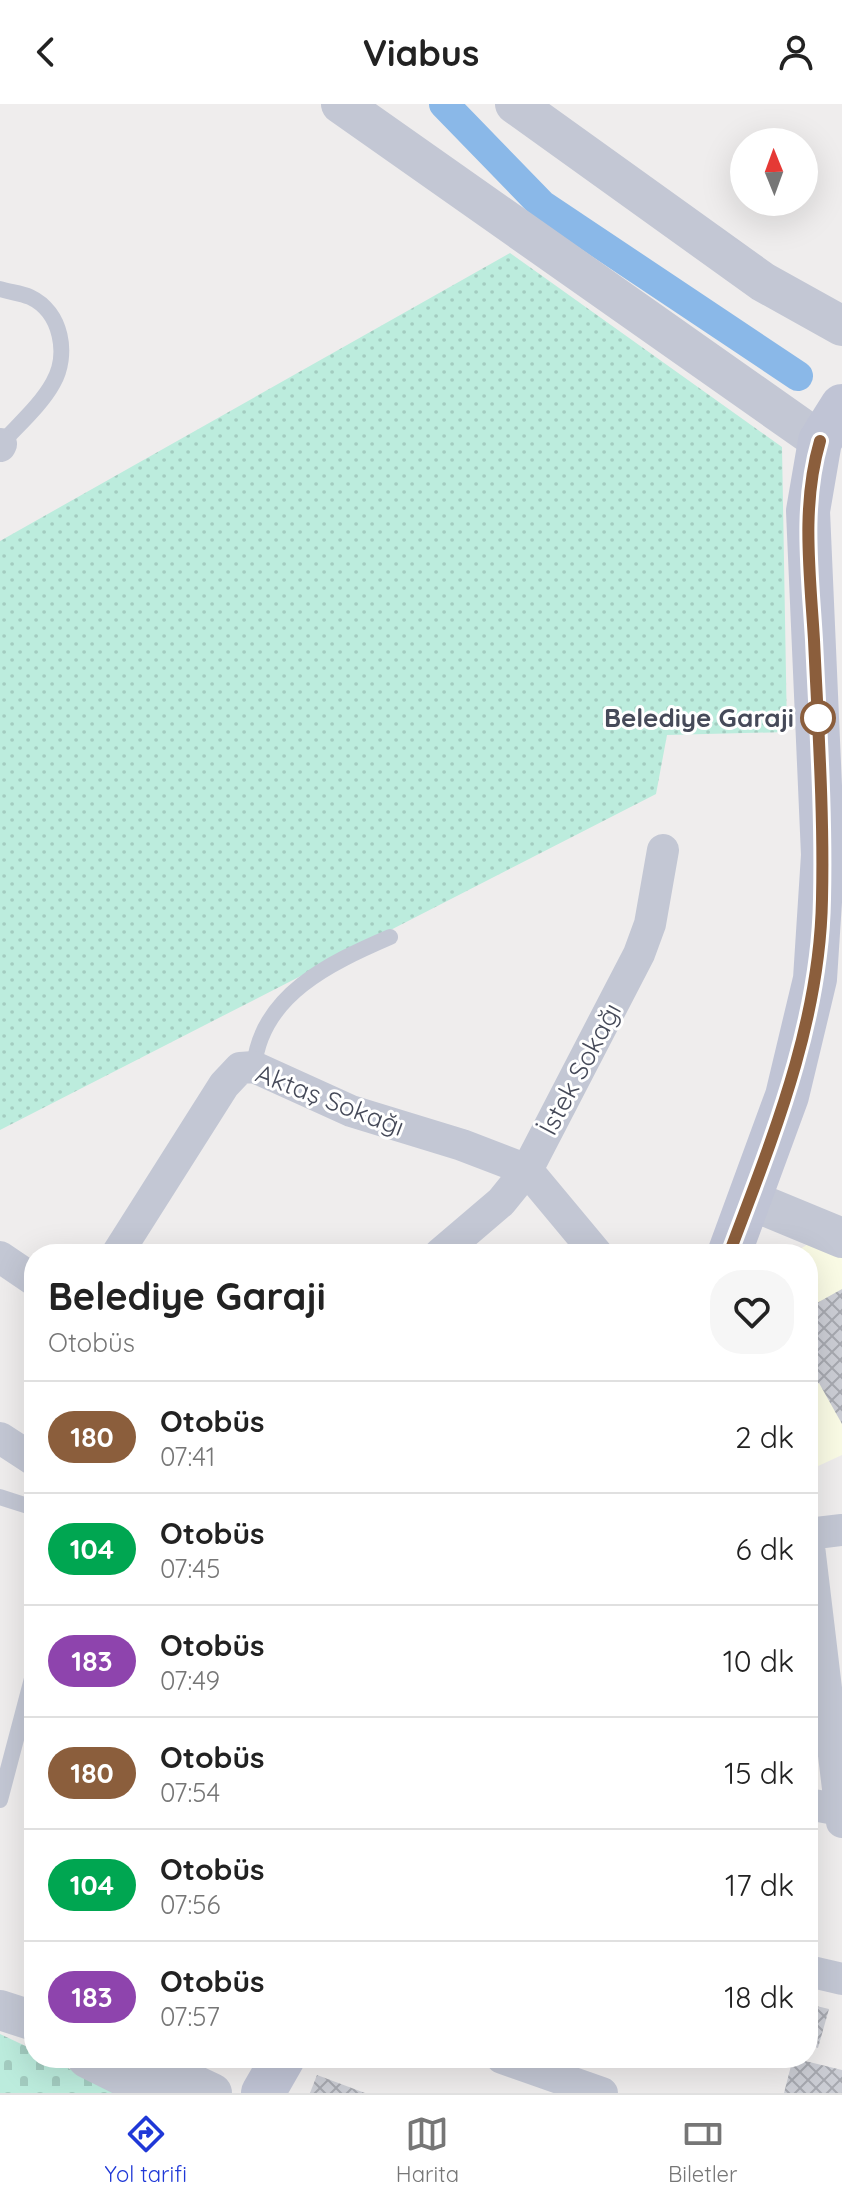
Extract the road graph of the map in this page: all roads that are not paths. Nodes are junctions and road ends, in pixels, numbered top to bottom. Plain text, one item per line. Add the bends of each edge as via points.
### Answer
1 (341, 104) edge
2 (515, 104) edge
3 (0, 289) edge
4 (842, 326) edge
5 (831, 424) edge
6 (1, 445) edge
7 (663, 850) dead end
8 (390, 937) dead end
9 (254, 1067) junction
10 (527, 1170) junction
11 (750, 1200) junction
12 (842, 1238) edge
13 (123, 1244) edge
14 (452, 1244) edge
15 (589, 1244) edge
16 (733, 1244) edge
17 (0, 1257) edge
18 (24, 1273) edge
19 (0, 1438) edge
20 (24, 1454) edge
21 (0, 1497) edge
22 (24, 1505) edge
23 (842, 1530) edge
24 (818, 1534) edge
25 (818, 1602) edge
26 (24, 1709) edge
27 (835, 1715) edge
28 (0, 1800) edge
29 (818, 1808) edge
30 (841, 1816) edge
31 (818, 1973) edge
32 (842, 1979) edge
33 (107, 2068) edge
34 (159, 2068) edge
35 (277, 2068) edge
36 (302, 2068) edge
37 (531, 2068) edge
38 (157, 2093) edge
39 (212, 2093) edge
40 (263, 2093) edge
41 (288, 2093) edge
42 (602, 2093) edge

1 - 5 street
2 - 4 street via 763,282
3 - 6 lane via 42,306 58,329 62,355 52,386
5 - 11 main road via 808,511 823,855 820,943 798,1057
7 - 10 street, İstek Sokağı via 639,954
8 - 9 lane via 339,961 276,1007 260,1033
9 - 10 street, Aktaş Sokağı via 351,1111
9 - 13 street, Aktaş Sokağı via 240,1068 224,1085
10 - 14 street, İstek Sokağı via 501,1202
10 - 15 street, Aktaş Sokağı
11 - 12 street
11 - 16 main road
17 - 18 street
19 - 20 street
21 - 22 lane
23 - 24 street
25 - 27 street
26 - 28 lane
27 - 30 street
29 - 30 street
31 - 32 street
33 - 38 street
34 - 39 street
35 - 40 main road
36 - 41 main road
37 - 42 street

